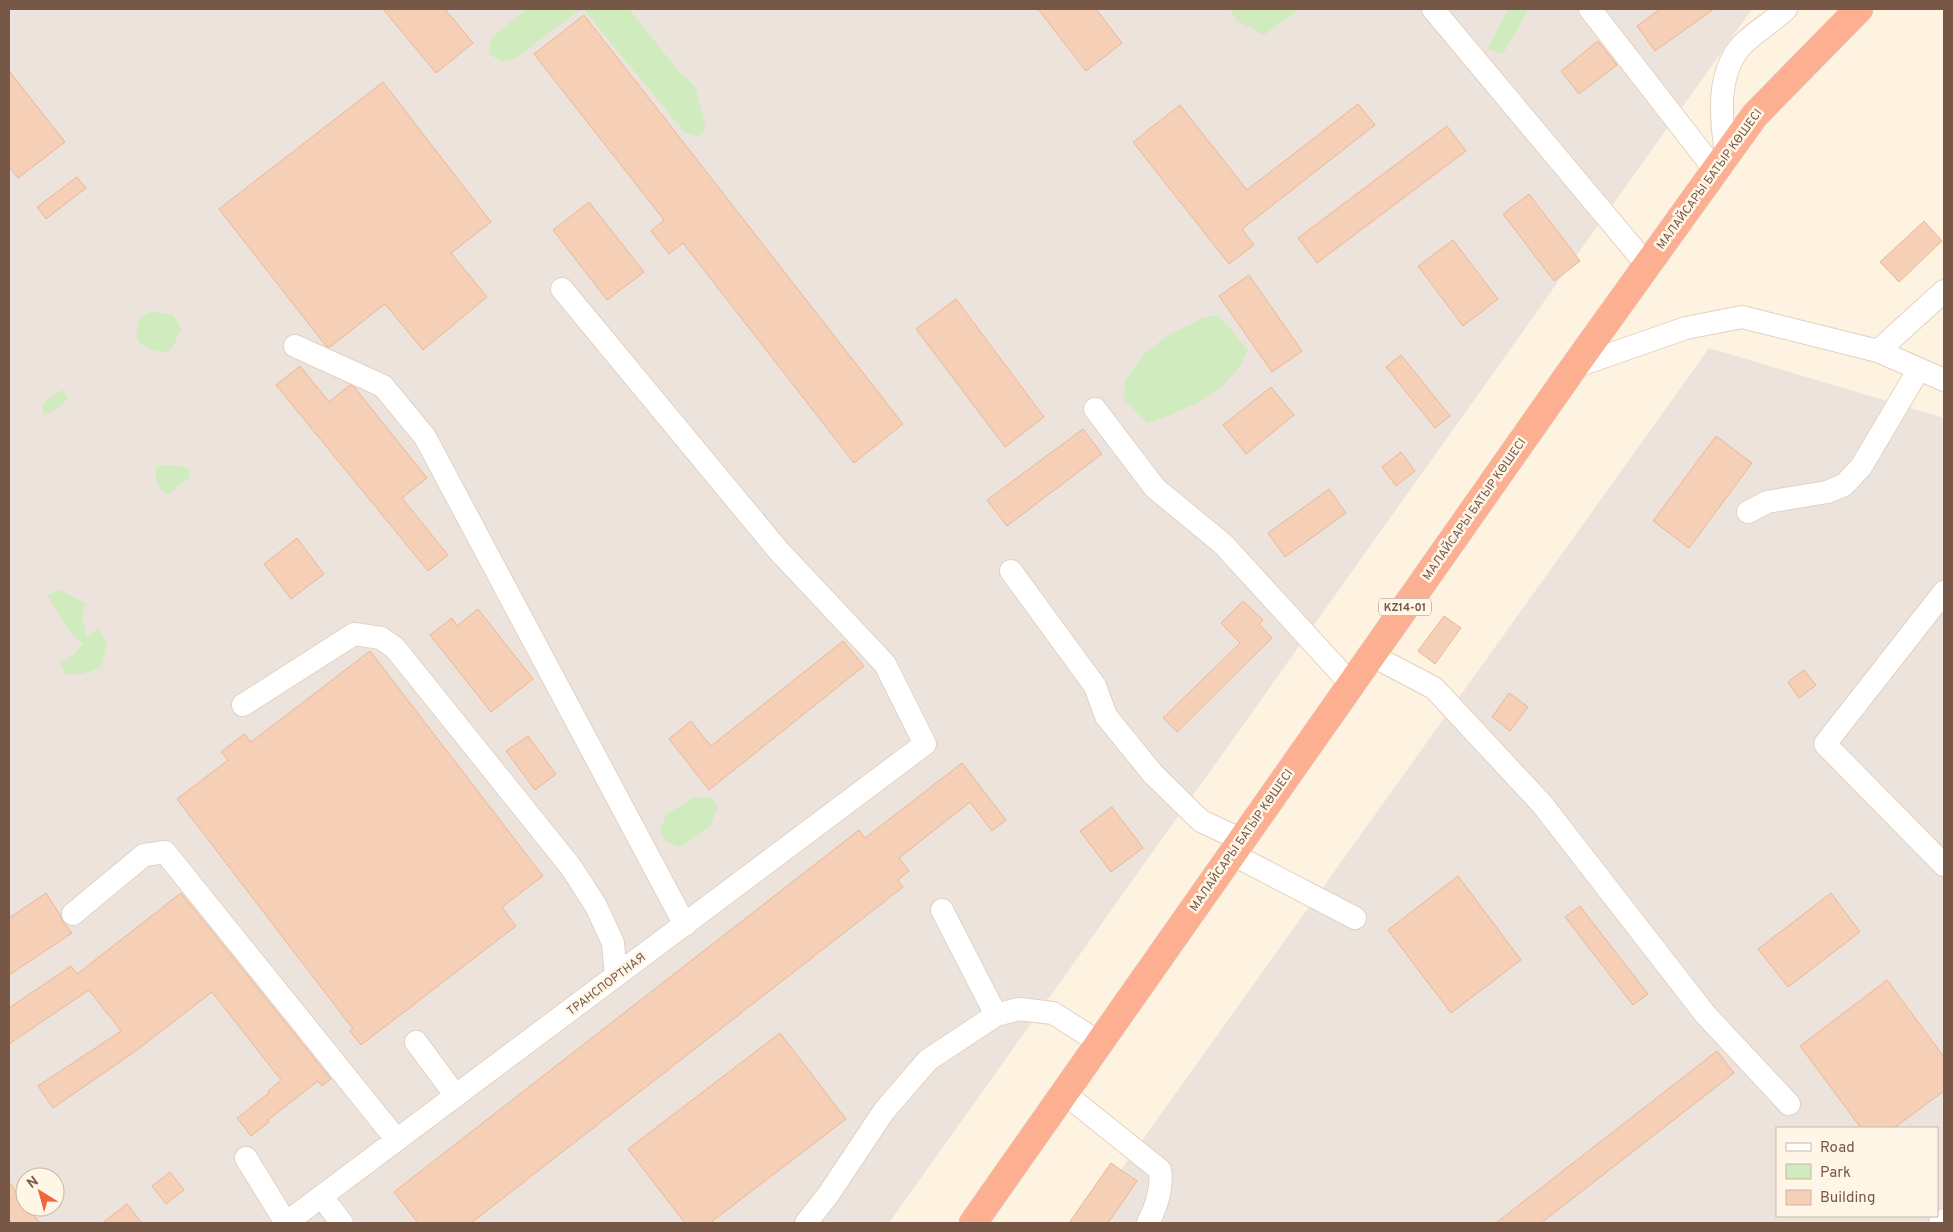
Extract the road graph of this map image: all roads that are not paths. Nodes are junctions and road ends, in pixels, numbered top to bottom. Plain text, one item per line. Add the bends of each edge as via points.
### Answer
1 (1433, 9) edge
2 (1590, 9) edge
3 (1786, 9) edge
4 (1859, 9) edge
5 (1720, 162) junction
6 (1647, 265) junction
7 (562, 289) dead end
8 (1944, 291) edge
9 (296, 346) dead end
10 (1878, 351) junction
11 (1574, 367) junction
12 (1919, 369) junction
13 (1944, 380) edge
14 (1095, 409) dead end
15 (1748, 512) dead end
16 (1011, 571) dead end
17 (1944, 592) edge
18 (1371, 655) junction
19 (1351, 684) junction
20 (243, 705) dead end
21 (1237, 847) junction
22 (1944, 865) edge
23 (942, 910) dead end
24 (73, 914) dead end
25 (1354, 918) dead end
26 (685, 925) junction
27 (616, 976) junction
28 (996, 1015) junction
29 (416, 1042) dead end
30 (1100, 1043) junction
31 (1064, 1093) junction
32 (456, 1096) junction
33 (1789, 1104) dead end
34 (396, 1139) junction
35 (246, 1158) dead end
36 (322, 1197) junction
37 (1944, 1220) edge
38 (286, 1223) edge
39 (342, 1223) edge
40 (806, 1223) edge
41 (973, 1223) edge
42 (1148, 1223) edge
43 (1940, 1223) edge

1 - 6 street
2 - 5 street
3 - 5 street via 1742,46 1731,62 1724,85
4 - 5 highway, МАЛАЙСАРЫ БАТЫР КӨШЕСІ / KZ14-01 via 1755,115
5 - 6 highway, МАЛАЙСАРЫ БАТЫР КӨШЕСІ / KZ14-01
6 - 11 highway, МАЛАЙСАРЫ БАТЫР КӨШЕСІ / KZ14-01
7 - 26 street, ТРАНСПОРТНАЯ via 778,550 885,664 924,744
8 - 10 street
9 - 26 street via 383,386 425,437
10 - 11 street via 1742,317 1686,328
10 - 12 street
11 - 18 highway, МАЛАЙСАРЫ БАТЫР КӨШЕСІ / KZ14-01
12 - 13 street
12 - 15 street via 1861,467 1844,485 1827,492 1767,502
14 - 19 street via 1155,488 1223,544
16 - 21 street via 1095,686 1106,716 1152,774 1202,822
17 - 22 street via 1825,744
18 - 19 highway, МАЛАЙСАРЫ БАТЫР КӨШЕСІ / KZ14-01
18 - 33 street via 1434,688 1542,804 1705,1014
19 - 21 highway, МАЛАЙСАРЫ БАТЫР КӨШЕСІ / KZ14-01
20 - 27 street via 354,634 380,638 395,648 571,867 596,906 613,943
21 - 25 street
21 - 30 highway, МАЛАЙСАРЫ БАТЫР КӨШЕСІ / KZ14-01
23 - 28 street
24 - 34 street via 144,855 164,852
26 - 27 street, ТРАНСПОРТНАЯ
27 - 32 street, ТРАНСПОРТНАЯ
28 - 30 street via 1020,1009 1053,1014
28 - 40 street via 928,1060 884,1111
29 - 32 street
30 - 31 highway, МАЛАЙСАРЫ БАТЫР КӨШЕСІ / KZ14-01
31 - 41 highway, МАЛАЙСАРЫ БАТЫР КӨШЕСІ / KZ14-01
31 - 42 street via 1160,1170 1162,1181
32 - 34 street, ТРАНСПОРТНАЯ
34 - 36 street, ТРАНСПОРТНАЯ
35 - 38 street
36 - 38 street, ТРАНСПОРТНАЯ
36 - 39 street
37 - 43 street

